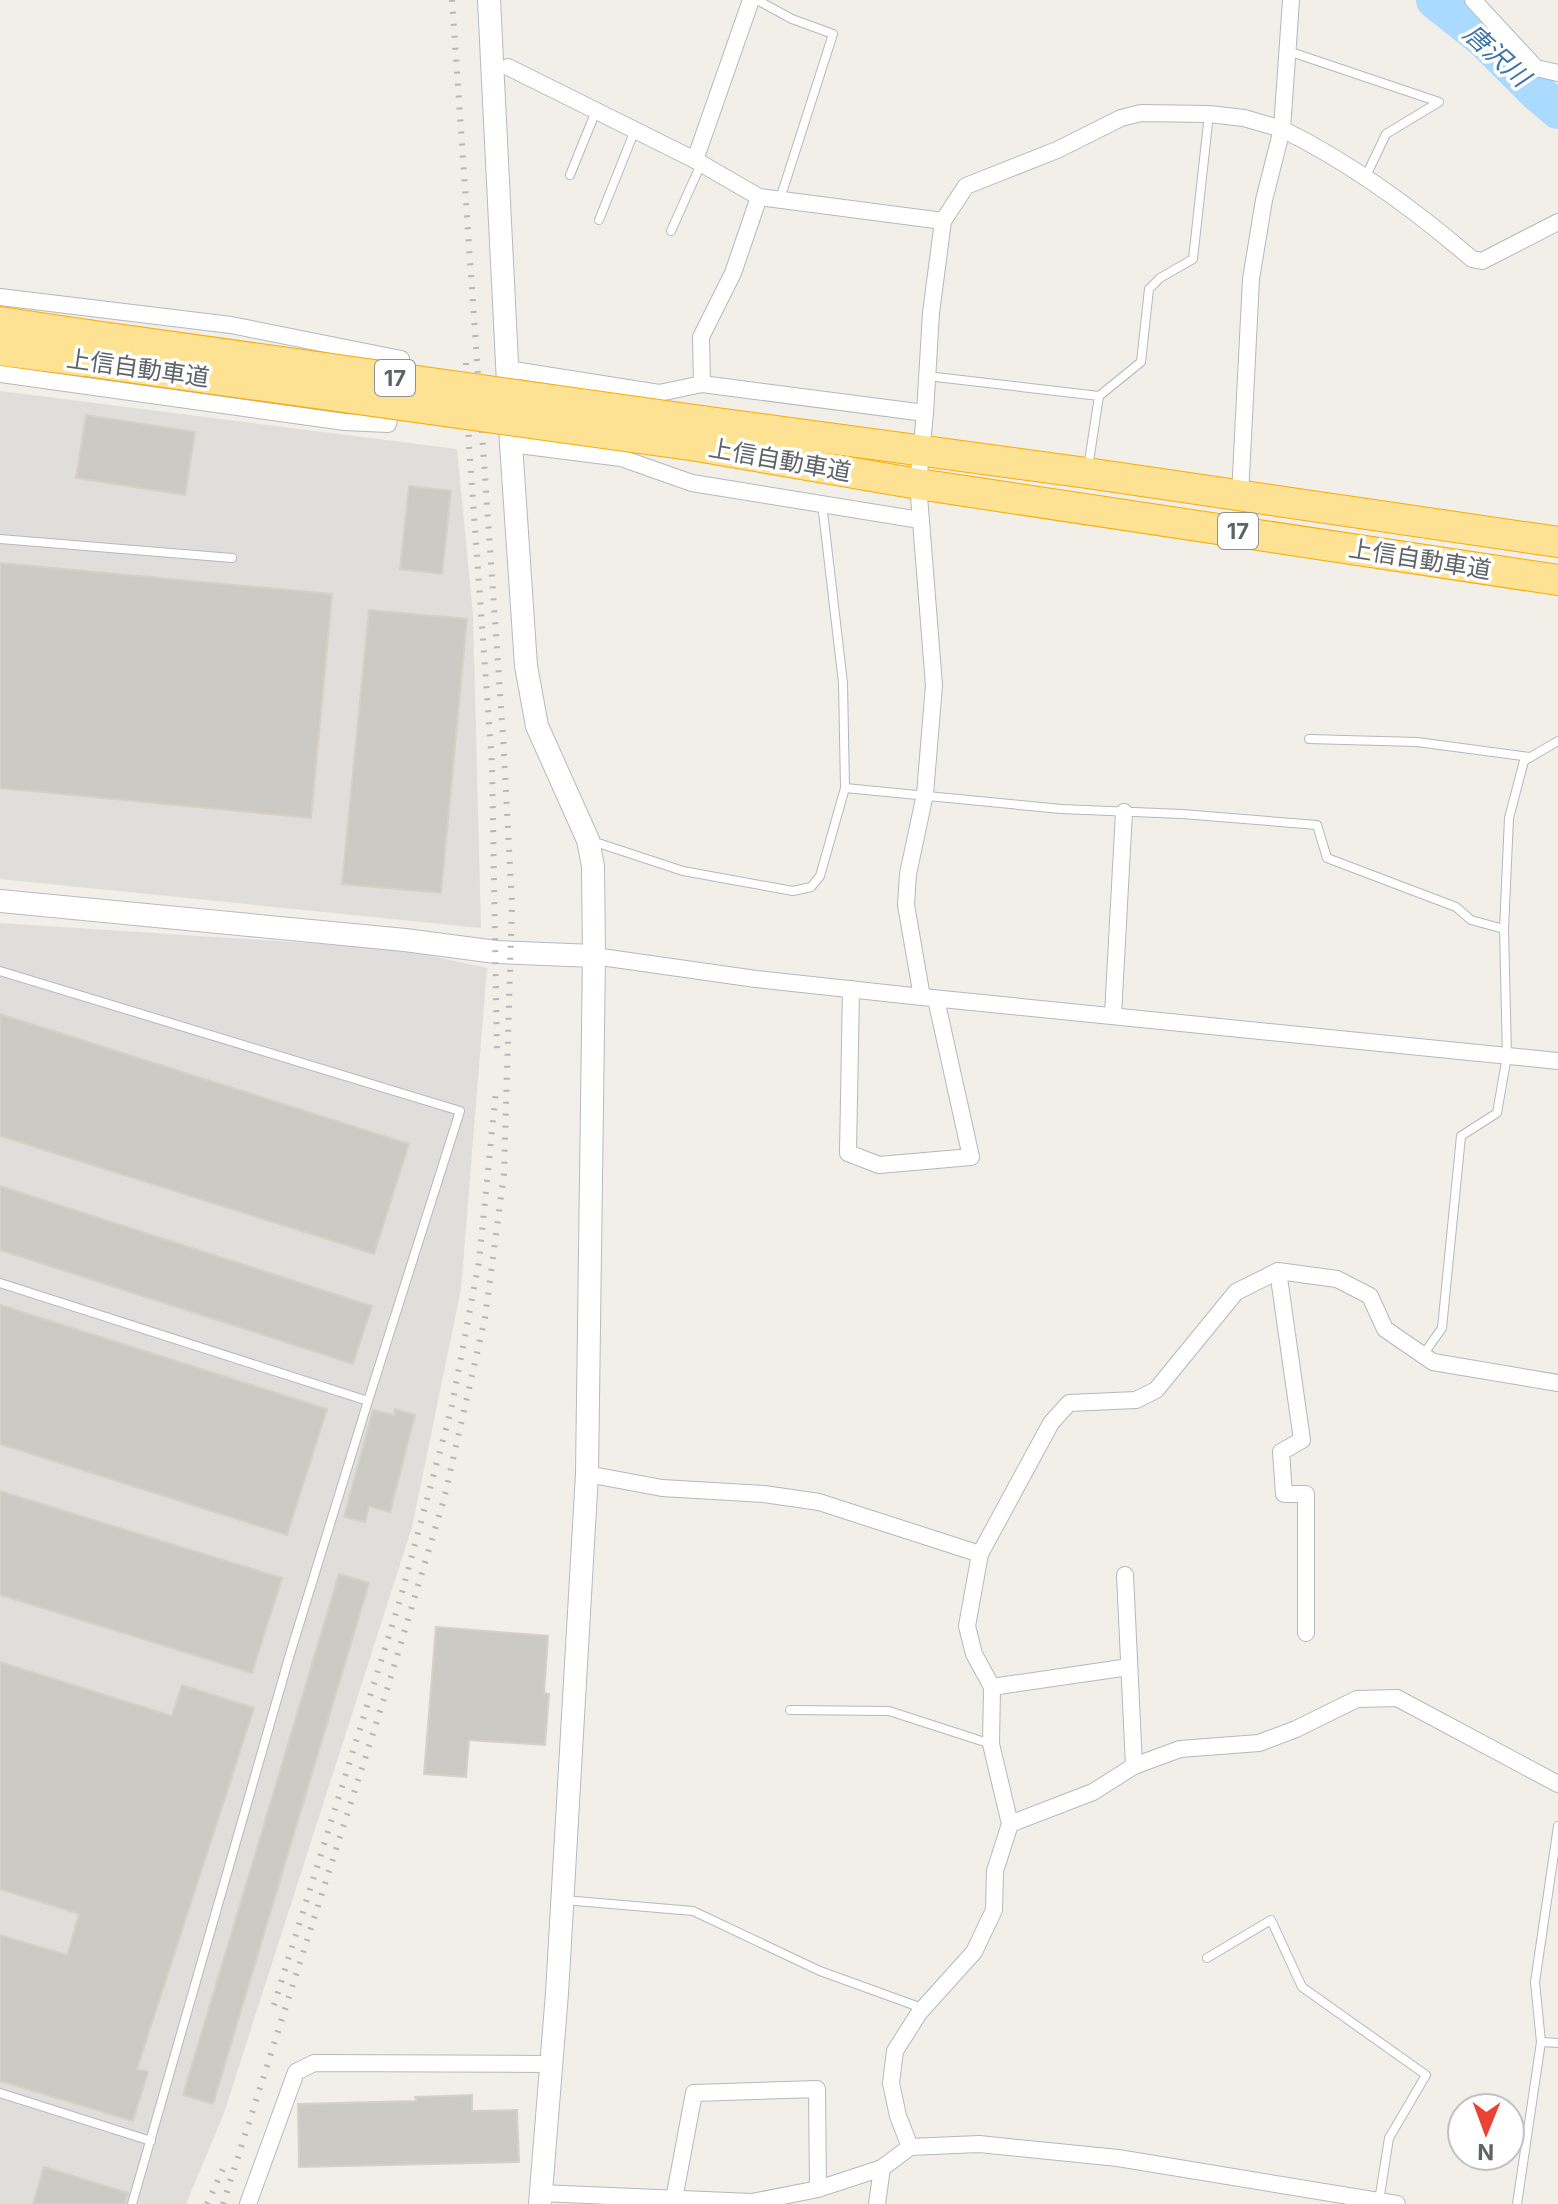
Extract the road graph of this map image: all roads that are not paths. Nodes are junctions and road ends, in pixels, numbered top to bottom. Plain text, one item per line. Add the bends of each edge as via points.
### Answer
1 (489, 0) edge
2 (751, 0) edge
3 (757, 0) edge
4 (1291, 0) edge
5 (1473, 0) edge
6 (1288, 51) junction
7 (508, 67) dead end
8 (1558, 73) edge
9 (596, 111) junction
10 (1209, 114) junction
11 (1282, 129) junction
12 (635, 130) junction
13 (698, 162) junction
14 (570, 175) dead end
15 (1365, 178) junction
16 (759, 197) junction
17 (780, 199) junction
18 (599, 220) dead end
19 (943, 221) junction
20 (1558, 222) edge
21 (671, 231) dead end
22 (0, 297) edge
23 (0, 322) edge
24 (86, 348) junction
25 (0, 350) edge
26 (507, 369) junction
27 (0, 374) edge
28 (927, 376) junction
29 (702, 384) junction
30 (1099, 396) junction
31 (925, 413) junction
32 (700, 433) junction
33 (511, 444) junction
34 (922, 450) junction
35 (1087, 473) junction
36 (918, 484) junction
37 (1240, 495) junction
38 (821, 503) junction
39 (920, 520) junction
40 (0, 539) edge
41 (1558, 542) edge
42 (232, 558) dead end
43 (1558, 580) edge
44 (1309, 739) dead end
45 (1558, 741) edge
46 (1530, 757) junction
47 (845, 788) junction
48 (925, 794) junction
49 (1124, 812) junction
50 (588, 840) junction
51 (0, 901) edge
52 (1504, 929) junction
53 (594, 956) junction
54 (0, 971) edge
55 (851, 989) junction
56 (929, 998) junction
57 (1113, 1015) junction
58 (1507, 1056) junction
59 (1558, 1061) edge
60 (1278, 1271) junction
61 (0, 1283) edge
62 (1423, 1355) junction
63 (1558, 1383) edge
64 (368, 1401) junction
65 (587, 1474) junction
66 (980, 1554) junction
67 (1125, 1575) dead end
68 (1306, 1633) dead end
69 (1129, 1667) junction
70 (992, 1687) junction
71 (790, 1710) dead end
72 (991, 1744) junction
73 (1134, 1766) junction
74 (1558, 1784) edge
75 (1010, 1824) junction
76 (1558, 1826) edge
77 (562, 1900) junction
78 (1207, 1958) dead end
79 (923, 2009) junction
80 (1541, 2042) junction
81 (1558, 2043) edge
82 (551, 2064) junction
83 (0, 2093) edge
84 (151, 2141) junction
85 (910, 2147) junction
86 (882, 2168) junction
87 (818, 2189) junction
88 (540, 2199) edge
89 (684, 2201) edge
90 (1379, 2201) junction
91 (132, 2204) edge
92 (248, 2204) edge
93 (877, 2204) edge
94 (1397, 2204) edge
95 (1517, 2204) edge

1 - 26 street
2 - 13 street
3 - 17 lane via 833,34
4 - 6 street
5 - 8 street via 1536,68
6 - 11 street
6 - 15 lane via 1439,102 1386,134
7 - 9 street
9 - 12 street
9 - 14 lane
10 - 11 street
10 - 19 street via 1141,113 1121,118 966,186
10 - 30 lane via 1193,259 1149,289 1141,362
11 - 15 street
11 - 37 street via 1251,279
12 - 13 street
12 - 18 lane
13 - 16 street
13 - 21 lane
15 - 20 street via 1472,259 1482,261
16 - 17 street
16 - 29 street via 733,273 701,337
17 - 19 street
19 - 28 street
22 - 27 street via 231,325 401,359 388,424
23 - 24 highway, 上信自動車道 / 17
24 - 25 highway, 上信自動車道 / 17
24 - 32 highway, 上信自動車道 / 17, bridge
26 - 29 street via 659,393
26 - 33 street
28 - 30 lane
28 - 31 street
29 - 31 street
30 - 35 lane
31 - 34 street
32 - 34 highway, 上信自動車道 / 17
32 - 36 highway, 上信自動車道 / 17
33 - 38 street via 621,458 692,483
33 - 50 street via 526,666 537,726
34 - 35 highway, 上信自動車道 / 17
34 - 36 street
35 - 37 highway, 上信自動車道 / 17
36 - 39 street
36 - 43 highway, 上信自動車道 / 17
37 - 41 highway, 上信自動車道 / 17
38 - 39 street
38 - 47 lane via 843,683
39 - 48 street via 934,685
40 - 42 lane
44 - 46 lane via 1417,742
45 - 46 lane
46 - 52 lane via 1524,761 1509,818
47 - 48 lane
47 - 50 lane via 820,876 811,887 793,891 683,871
48 - 49 lane
48 - 56 street via 906,905
49 - 52 lane via 1317,825 1327,858
49 - 57 street
50 - 53 street
51 - 53 street via 496,952
52 - 58 lane
53 - 55 street
53 - 65 street
54 - 64 lane via 460,1111
55 - 56 street
55 - 56 street via 848,1153 879,1165 971,1157
56 - 57 street
57 - 58 street
58 - 59 street
58 - 62 lane via 1497,1113 1461,1136 1442,1328
60 - 62 street via 1337,1279 1370,1296 1385,1329
60 - 66 street via 1236,1292 1156,1390 1136,1400 1069,1403 1051,1423
60 - 68 street via 1302,1440 1281,1452 1284,1494 1306,1494
61 - 64 lane
62 - 63 street via 1433,1362
64 - 84 lane
65 - 66 street via 662,1488 819,1502
65 - 77 street
66 - 70 street via 967,1626 974,1654
67 - 69 street
69 - 70 street
69 - 73 street
70 - 72 street
71 - 72 lane via 889,1711
72 - 75 street
73 - 74 street via 1180,1749 1259,1743 1357,1699 1397,1698
73 - 75 street via 1093,1792
75 - 79 street via 995,1871 994,1910 974,1952
76 - 80 lane via 1535,1982
77 - 79 lane via 693,1911 820,1971
77 - 82 street
78 - 90 lane via 1271,1920 1302,1987 1426,2075 1389,2138
79 - 85 street via 895,2051 891,2083
80 - 81 lane
80 - 95 lane
82 - 88 street
82 - 92 street via 305,2067 296,2072
83 - 84 lane
84 - 91 lane
85 - 86 street
85 - 90 street via 979,2144 1118,2158
86 - 87 street
86 - 93 street
87 - 89 street via 752,2202
87 - 89 street via 817,2089 694,2093
88 - 89 street
90 - 94 street

